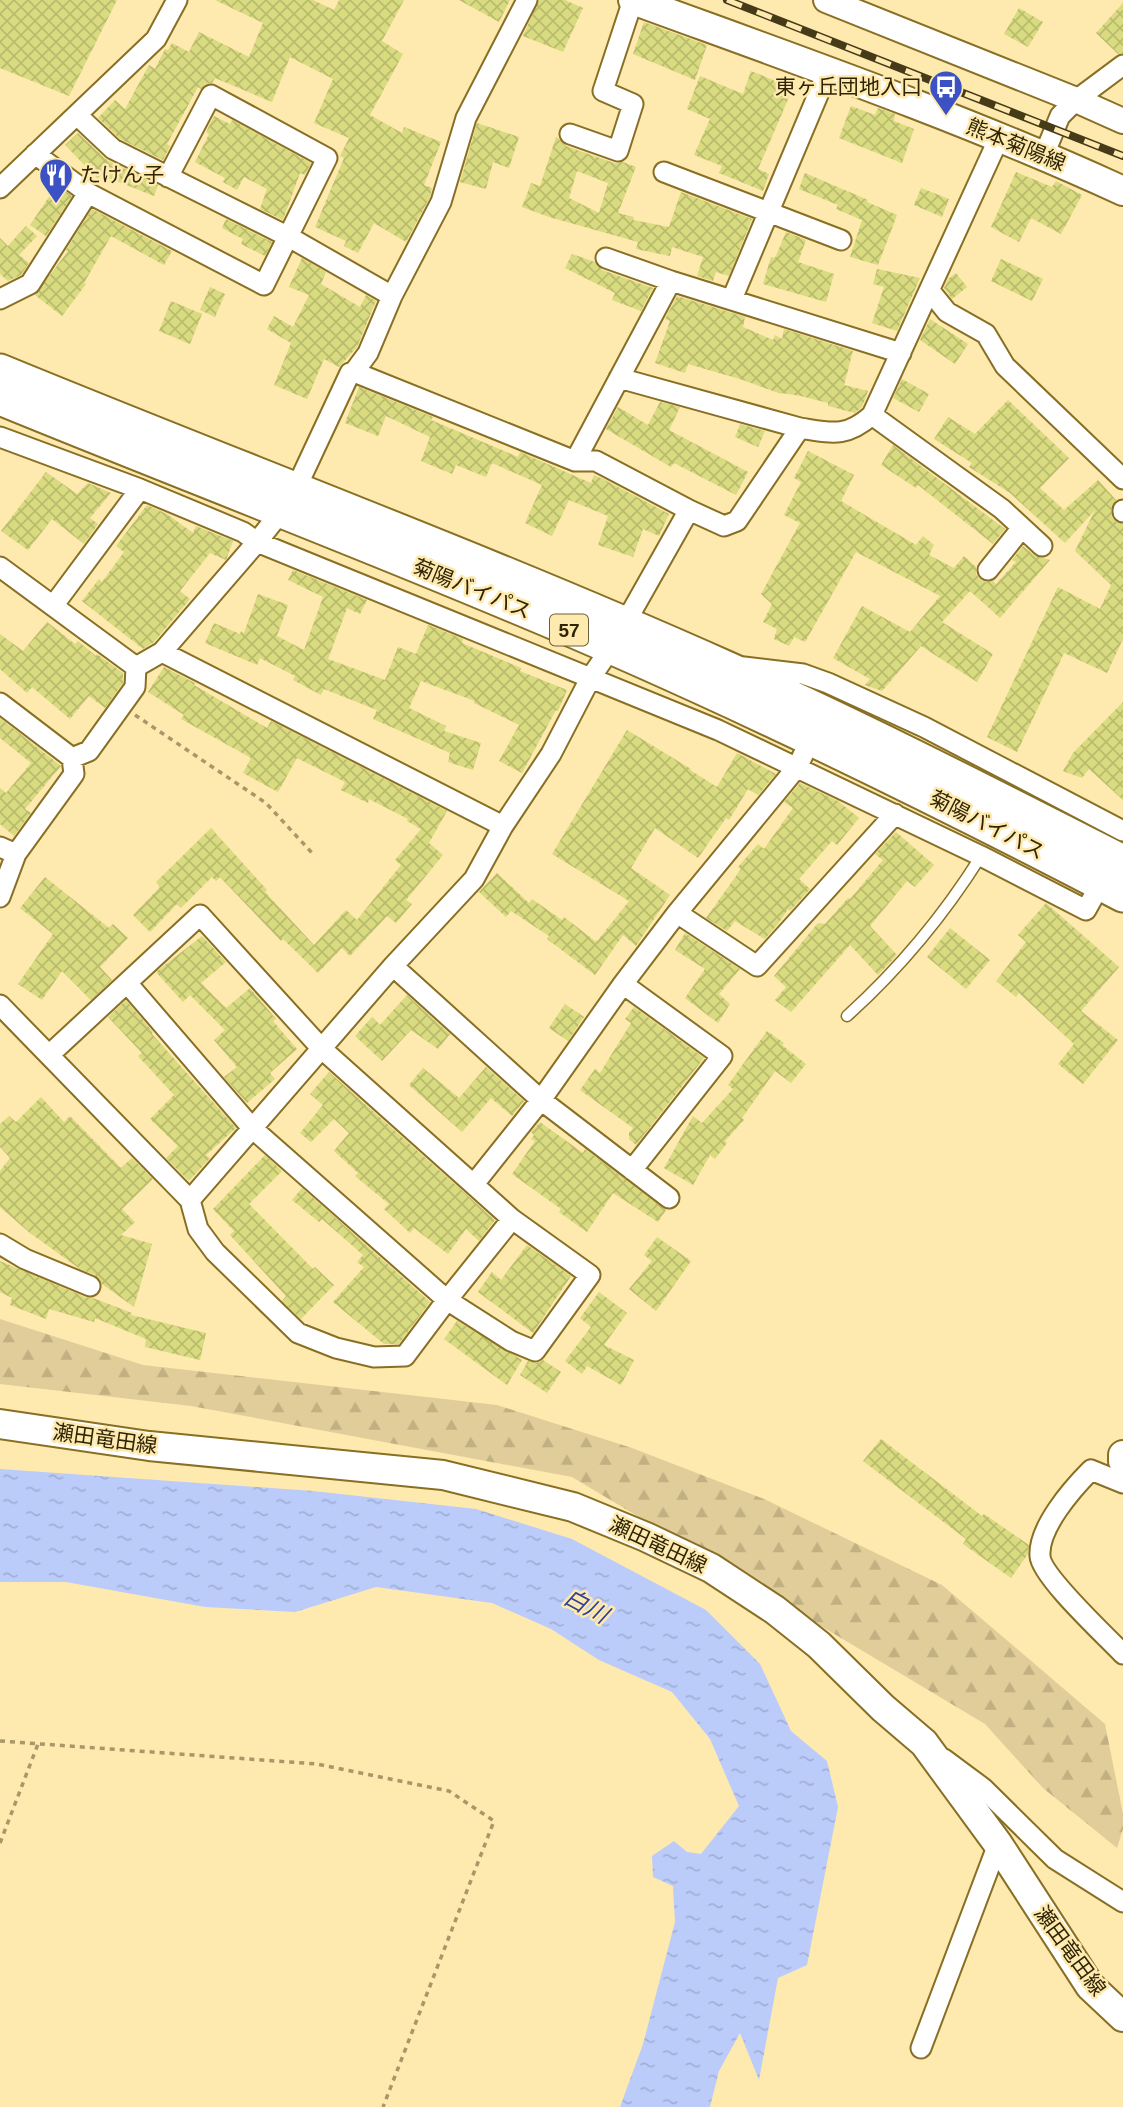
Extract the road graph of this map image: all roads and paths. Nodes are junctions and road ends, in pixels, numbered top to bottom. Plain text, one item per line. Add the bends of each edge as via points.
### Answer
1 (177, 0) edge
2 (527, 0) edge
3 (633, 0) edge
4 (826, 0) edge
5 (1123, 65) edge
6 (828, 71) junction
7 (1076, 100) junction
8 (78, 116) junction
9 (1123, 121) edge
10 (570, 134) dead end
11 (999, 138) junction
12 (35, 154) junction
13 (1044, 155) junction
14 (663, 172) dead end
15 (168, 177) junction
16 (0, 188) edge
17 (1123, 191) edge
18 (88, 193) junction
19 (768, 213) junction
20 (289, 237) junction
21 (841, 240) dead end
22 (607, 258) dead end
23 (671, 281) junction
24 (930, 291) junction
25 (392, 296) junction
26 (0, 299) edge
27 (732, 299) junction
28 (901, 353) junction
29 (0, 371) edge
30 (354, 372) junction
31 (619, 378) junction
32 (0, 398) edge
33 (872, 415) junction
34 (800, 428) junction
35 (0, 437) edge
36 (575, 461) junction
37 (1123, 479) edge
38 (140, 489) junction
39 (288, 501) junction
40 (689, 510) junction
41 (1021, 529) junction
42 (257, 542) junction
43 (1042, 546) dead end
44 (0, 567) edge
45 (988, 570) dead end
46 (53, 606) junction
47 (618, 637) junction
48 (162, 652) junction
49 (136, 667) junction
50 (591, 677) junction
51 (0, 703) edge
52 (121, 706) junction
53 (917, 740) junction
54 (804, 752) junction
55 (72, 758) junction
56 (895, 814) junction
57 (503, 826) junction
58 (1123, 831) edge
59 (8, 851) edge
60 (313, 854) dead end
61 (981, 856) junction
62 (1116, 880) edge
63 (0, 897) edge
64 (677, 914) junction
65 (393, 966) junction
66 (127, 983) junction
67 (623, 984) junction
68 (0, 1005) edge
69 (847, 1016) dead end
70 (322, 1049) junction
71 (49, 1055) junction
72 (541, 1100) junction
73 (252, 1128) junction
74 (632, 1170) junction
75 (474, 1184) junction
76 (669, 1198) dead end
77 (190, 1200) junction
78 (512, 1219) junction
79 (0, 1244) edge
80 (90, 1286) dead end
81 (447, 1300) junction
82 (0, 1424) edge
83 (1123, 1455) edge
84 (1123, 1461) edge
85 (1123, 1483) edge
86 (1117, 1648) edge
87 (0, 1741) edge
88 (924, 1743) junction
89 (38, 1744) junction
90 (0, 1843) edge
91 (998, 1844) junction
92 (1123, 1902) edge
93 (1123, 2017) edge
94 (921, 2048) dead end
95 (383, 2107) edge

1 - 8 street via 156,39
2 - 25 street via 466,118 441,202
3 - 6 main road, 熊本菊陽線
3 - 10 street via 603,91 633,104 618,151
4 - 7 street
5 - 7 street
6 - 11 main road, 熊本菊陽線
6 - 19 street
7 - 9 street
7 - 13 street via 1060,116
8 - 12 street
8 - 15 street via 113,149
11 - 13 main road, 熊本菊陽線
11 - 24 street
12 - 16 street
12 - 18 street
13 - 17 main road, 熊本菊陽線
14 - 19 street
15 - 20 street
15 - 20 street via 211,95 327,158
18 - 20 street via 264,285
18 - 26 street via 30,284
19 - 21 street
19 - 27 street
20 - 25 street
22 - 23 street
23 - 27 street
23 - 31 street
24 - 28 street
24 - 37 street via 947,312 986,334 1005,366
25 - 30 street via 368,353
27 - 28 street
28 - 33 street
29 - 39 highway, 菊陽バイパス / 57
30 - 36 street
30 - 39 street
31 - 34 street
31 - 36 street
32 - 39 highway, 菊陽バイパス / 57
33 - 34 street via 847,432
33 - 41 street via 1002,509
34 - 40 street via 737,521 724,526
35 - 38 street
36 - 40 street via 596,461
38 - 42 street
38 - 46 street
39 - 42 street
39 - 47 highway, 菊陽バイパス / 57 via 530,583
40 - 47 street
41 - 43 street
41 - 45 street
42 - 48 street
42 - 50 street
44 - 46 street
46 - 49 street
47 - 50 street
47 - 53 highway, 菊陽バイパス / 57 via 722,666
47 - 54 highway, 菊陽バイパス / 57
48 - 49 street
48 - 57 street
49 - 52 street via 135,687
50 - 54 street via 718,730
50 - 57 street via 551,754
51 - 55 street
52 - 55 street via 89,751
52 - 60 path via 266,803
53 - 58 street
53 - 62 highway, 菊陽バイパス / 57
54 - 56 street
54 - 62 highway, 菊陽バイパス / 57
54 - 64 street
55 - 59 street via 74,774
56 - 61 street
56 - 64 street via 757,966
57 - 65 street via 474,879
59 - 63 street
61 - 62 street via 1086,910
61 - 69 lane via 957,894 885,981
64 - 67 street
65 - 70 street
65 - 72 street
66 - 70 street via 200,915
66 - 71 street
66 - 73 street
67 - 72 street
67 - 74 street via 722,1056
68 - 71 street
70 - 73 street
70 - 75 street
71 - 77 street
72 - 74 street
72 - 75 street
73 - 77 street
73 - 81 street
74 - 76 street
75 - 78 street
77 - 81 street via 198,1229 215,1252 298,1333 336,1348 374,1357 405,1356
78 - 81 street
78 - 81 street via 590,1275 535,1351
79 - 80 street
82 - 88 main road, 瀬田竜田線 via 149,1446 443,1475 573,1507 711,1568 775,1610
83 - 84 main road
85 - 86 street via 1091,1470 1044,1530 1039,1558 1056,1586
87 - 89 path
88 - 91 main road, 瀬田竜田線
88 - 92 street via 983,1788 1055,1859
89 - 90 path
89 - 95 path via 317,1764 449,1791 494,1821
91 - 93 main road, 瀬田竜田線 via 1090,1986
91 - 94 street

